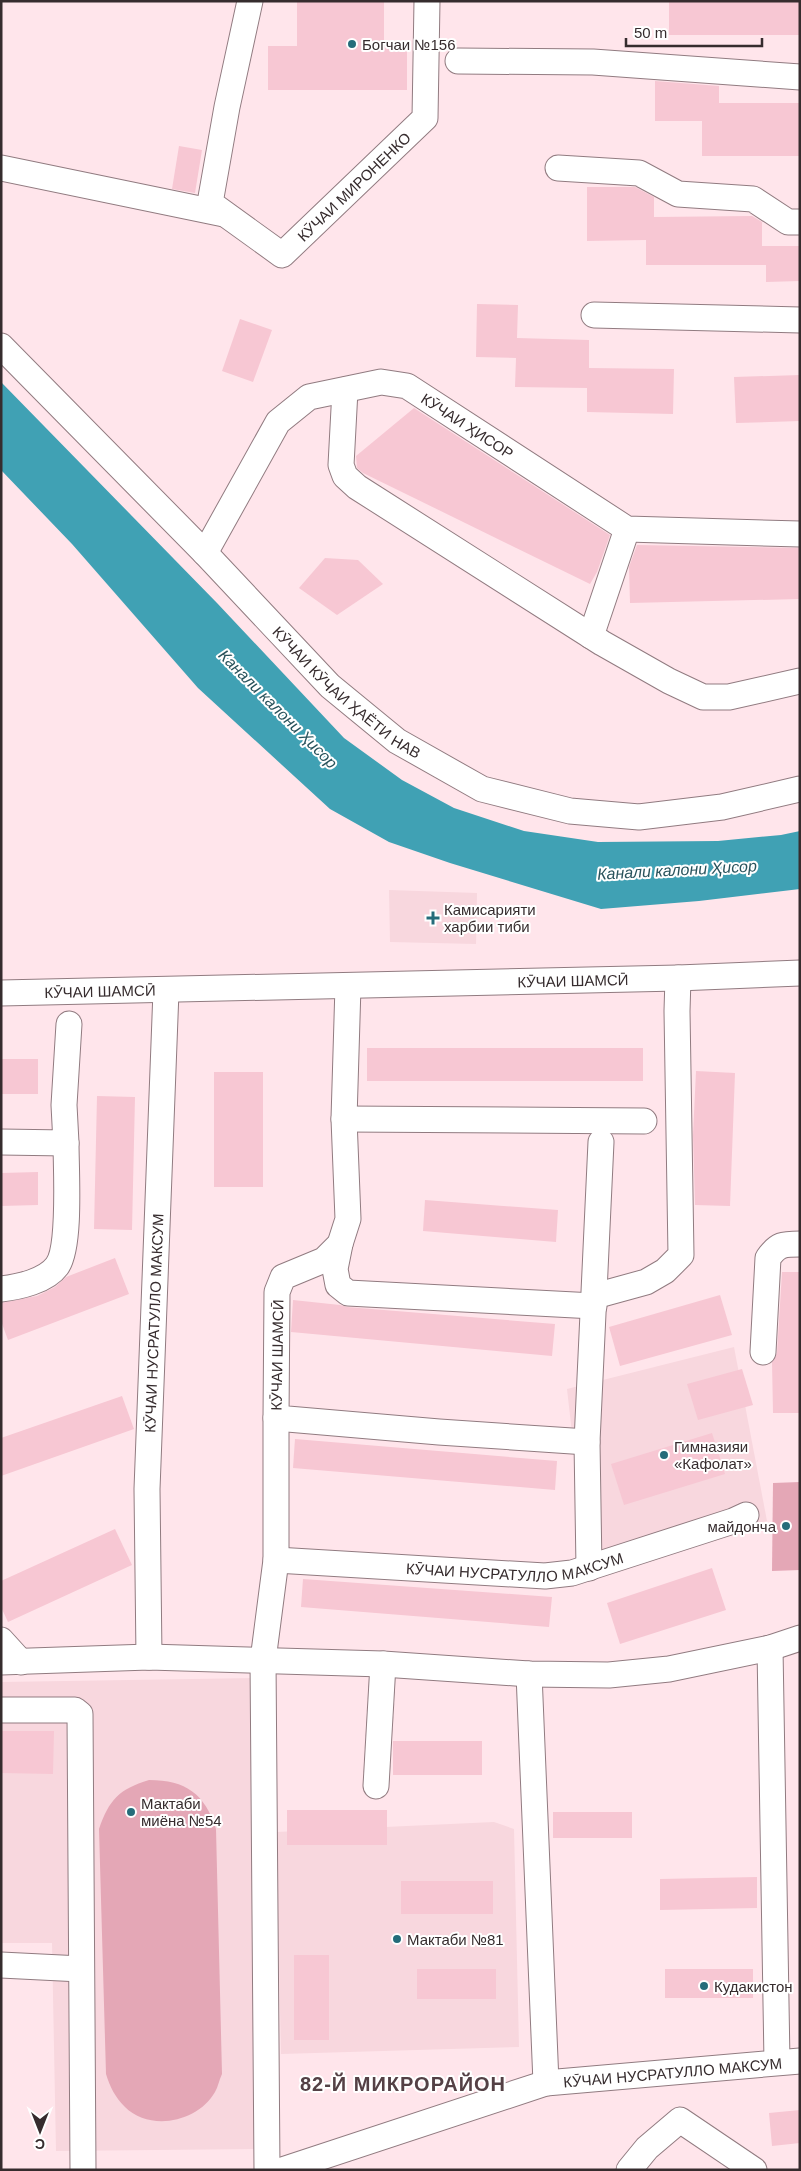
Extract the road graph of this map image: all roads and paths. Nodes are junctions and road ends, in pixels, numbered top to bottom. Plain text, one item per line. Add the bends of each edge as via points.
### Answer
1 (250, 1) edge
2 (427, 1) edge
3 (458, 61) dead end
4 (800, 77) edge
5 (1, 168) edge
6 (558, 168) dead end
7 (224, 214) junction
8 (800, 222) edge
9 (594, 315) dead end
10 (800, 320) edge
11 (1, 346) edge
12 (345, 390) junction
13 (627, 529) junction
14 (800, 534) edge
15 (205, 553) junction
16 (591, 636) junction
17 (800, 681) edge
18 (800, 789) edge
19 (800, 973) edge
20 (678, 978) junction
21 (348, 986) junction
22 (166, 991) junction
23 (1, 993) edge
24 (69, 1024) dead end
25 (344, 1120) junction
26 (644, 1121) dead end
27 (1, 1142) edge
28 (601, 1142) dead end
29 (66, 1143) junction
30 (340, 1244) junction
31 (800, 1244) edge
32 (1, 1289) edge
33 (595, 1301) junction
34 (762, 1352) dead end
35 (276, 1418) junction
36 (587, 1442) junction
37 (746, 1515) dead end
38 (276, 1560) junction
39 (588, 1568) junction
40 (800, 1638) edge
41 (1, 1640) edge
42 (770, 1648) junction
43 (149, 1657) junction
44 (263, 1660) junction
45 (11, 1662) edge
46 (383, 1664) junction
47 (529, 1674) junction
48 (1, 1710) edge
49 (376, 1786) dead end
50 (1, 1965) edge
51 (81, 1969) junction
52 (789, 2061) edge
53 (546, 2083) junction
54 (646, 2150) junction
55 (84, 2170) edge
56 (267, 2170) edge
57 (282, 2170) edge
58 (614, 2170) edge
59 (629, 2170) edge
60 (754, 2170) edge

1 - 7 street via 210,203
2 - 7 street, КӮЧАИ МИРОНЕНКО via 425,118 282,255
3 - 4 street via 593,62
5 - 7 street
6 - 8 street via 639,172 678,194 753,199 788,222
9 - 10 street
11 - 15 street, КӮЧАИ КӮЧАИ ҲАЁТИ НАВ
12 - 13 street, КӮЧАИ ҲИСОР via 381,382 408,386
12 - 15 street, КӮЧАИ ҲИСОР via 309,397 278,422
12 - 16 street via 341,455 345,476 357,487
13 - 14 street
13 - 16 street
15 - 18 street, КӮЧАИ КӮЧАИ ҲАЁТИ НАВ via 330,686 397,741 482,789 570,811 639,817 722,807
16 - 17 street via 703,697 729,697
19 - 20 street, КӮЧАИ ШАМСӢ
20 - 21 street, КӮЧАИ ШАМСӢ
20 - 33 street via 681,1255 646,1282
21 - 22 street, КӮЧАИ ШАМСӢ
21 - 25 street, КӮЧАИ ШАМСӢ
22 - 23 street, КӮЧАИ ШАМСӢ
22 - 43 street, КӮЧАИ НУСРАТУЛЛО МАКСУМ via 147,1489
24 - 29 street via 64,1105
25 - 26 street
25 - 30 street, КӮЧАИ ШАМСӢ via 348,1219
27 - 29 street
28 - 33 street
29 - 32 street via 65,1247 57,1266 39,1280
30 - 33 street via 334,1269 338,1285 348,1293
30 - 35 street, КӮЧАИ ШАМСӢ via 324,1260 283,1277 278,1292
31 - 34 street via 775,1248 768,1258
33 - 36 street
35 - 36 street, КӮЧАИ ШАМСӢ
35 - 38 street
36 - 39 street
37 - 39 street, КӮЧАИ НУСРАТУЛЛО МАКСУМ via 733,1522
38 - 39 street, КӮЧАИ НУСРАТУЛЛО МАКСУМ via 545,1576
38 - 44 street
40 - 42 street
41 - 45 street
42 - 47 street via 670,1669 609,1675
42 - 52 street
43 - 44 street
43 - 45 street
44 - 46 street
44 - 56 street
46 - 47 street
46 - 49 street
47 - 53 street, КӮЧАИ НУСРАТУЛЛО МАКСУМ
48 - 51 street via 75,1710 80,1714
50 - 51 street
51 - 55 street
52 - 53 street, КӮЧАИ НУСРАТУЛЛО МАКСУМ
53 - 57 street, КӮЧАИ НУСРАТУЛЛО МАКСУМ
54 - 58 street
54 - 59 street
54 - 60 street via 680,2120

